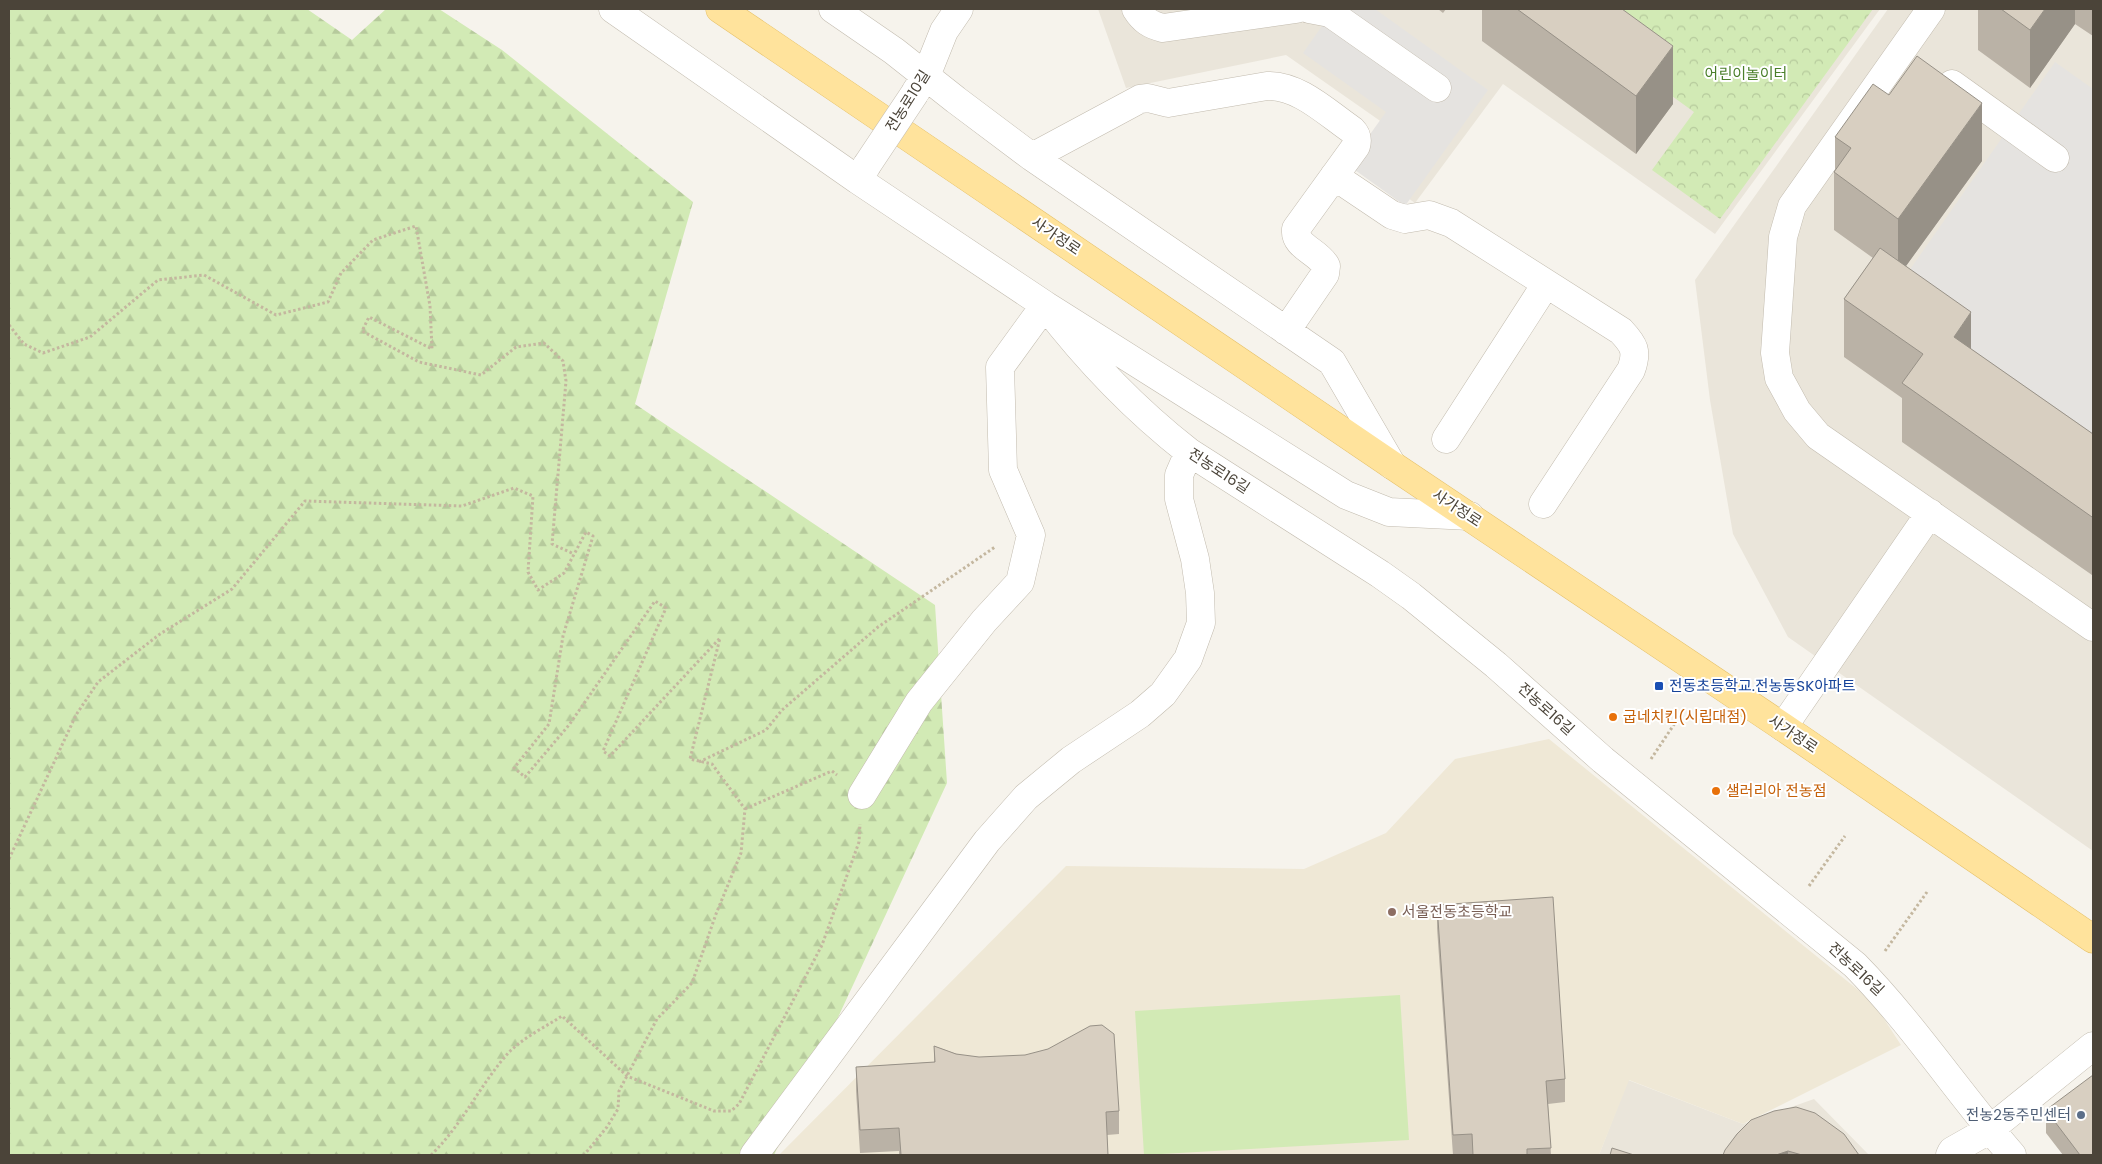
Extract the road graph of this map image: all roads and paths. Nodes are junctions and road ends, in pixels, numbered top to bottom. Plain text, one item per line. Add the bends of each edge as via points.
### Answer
1 (613, 9) edge
2 (720, 9) edge
3 (832, 9) edge
4 (959, 9) edge
5 (1136, 9) edge
6 (1296, 9) edge
7 (1309, 9) edge
8 (1931, 9) edge
9 (1903, 48) junction
10 (921, 85) junction
11 (1438, 88) dead end
12 (1032, 157) junction
13 (2055, 158) dead end
14 (862, 172) junction
15 (1334, 176) junction
16 (1546, 284) junction
17 (1045, 305) junction
18 (9, 325) edge
19 (1286, 331) junction
20 (1446, 439) dead end
21 (1189, 452) junction
22 (1392, 465) junction
23 (1542, 504) dead end
24 (1930, 513) junction
25 (1470, 516) junction
26 (997, 543) dead end
27 (574, 554) junction
28 (2093, 627) edge
29 (1677, 720) dead end
30 (1783, 727) junction
31 (699, 762) junction
32 (1634, 785) junction
33 (862, 795) junction
34 (745, 809) junction
35 (1845, 836) dead end
36 (9, 859) edge
37 (1806, 891) dead end
38 (1927, 892) dead end
39 (2093, 939) edge
40 (1884, 953) dead end
41 (2093, 1046) edge
42 (627, 1076) junction
43 (1989, 1130) junction
44 (431, 1155) edge
45 (584, 1155) edge
46 (754, 1155) edge
47 (1950, 1155) edge
48 (2012, 1155) edge

1 - 14 street
2 - 22 main road, 사가정로
3 - 10 street, 사가정로 via 894,50
4 - 10 street, 전농로10길 via 944,31
5 - 6 street via 1153,26 1164,28
7 - 11 street via 1330,13
8 - 9 street
9 - 13 street
9 - 24 street via 1792,206 1782,237 1775,353 1778,378 1797,412 1818,436
10 - 12 street, 사가정로
10 - 14 street, 전농로10길, bridge
12 - 15 street via 1140,99 1168,103 1279,86 1298,93 1356,134 1356,146
12 - 19 street, 사가정로
14 - 17 street
15 - 16 street via 1392,215 1405,219 1429,215 1446,221
15 - 19 street via 1296,229 1298,242 1318,255 1326,266 1325,274
16 - 20 street
16 - 23 street via 1621,331 1635,349 1635,354 1631,370
17 - 21 street, 전농로16길 via 1101,373 1143,415
17 - 25 street via 1346,495 1389,512
17 - 33 street via 1000,367 1003,470 1031,535 1020,582 984,621 920,702
18 - 27 path via 24,344 43,353 90,337 158,280 204,275 276,315 328,302 341,273 373,240 416,226 430,306 432,350 369,317 362,331 419,362 481,375 516,347 544,343 563,361 566,381 552,544
19 - 22 street, 사가정로 via 1332,362
21 - 32 street, 전농로16길 via 1411,596
21 - 46 street via 1179,475 1179,499 1194,559 1201,623 1188,659 1163,694 1140,714 1071,760 1026,797 987,841
22 - 25 main road, 사가정로
24 - 28 street
24 - 30 street
25 - 30 main road, 사가정로
26 - 31 path via 993,549 878,627 782,710 766,730
27 - 31 path via 586,532 593,536 563,636 549,724 514,768 525,777 569,725 655,601 666,608 603,751 610,756 720,638 690,758
27 - 36 path via 564,573 538,590 528,572 533,496 514,488 462,506 305,501 232,590 160,634 98,682 76,715
29 - 32 path
30 - 39 main road, 사가정로
31 - 34 path via 712,764
32 - 43 street, 전농로16길 via 1855,965 1887,998
33 - 34 path via 832,771
33 - 42 path via 859,842 822,946 739,1104 731,1111 714,1111
34 - 42 path via 741,853 692,983 657,1020
35 - 37 path
38 - 40 path
41 - 43 street
42 - 44 path via 562,1016 503,1058 456,1128
42 - 45 path via 619,1091 618,1108 608,1127
43 - 47 street
43 - 48 street, 전농로16길

